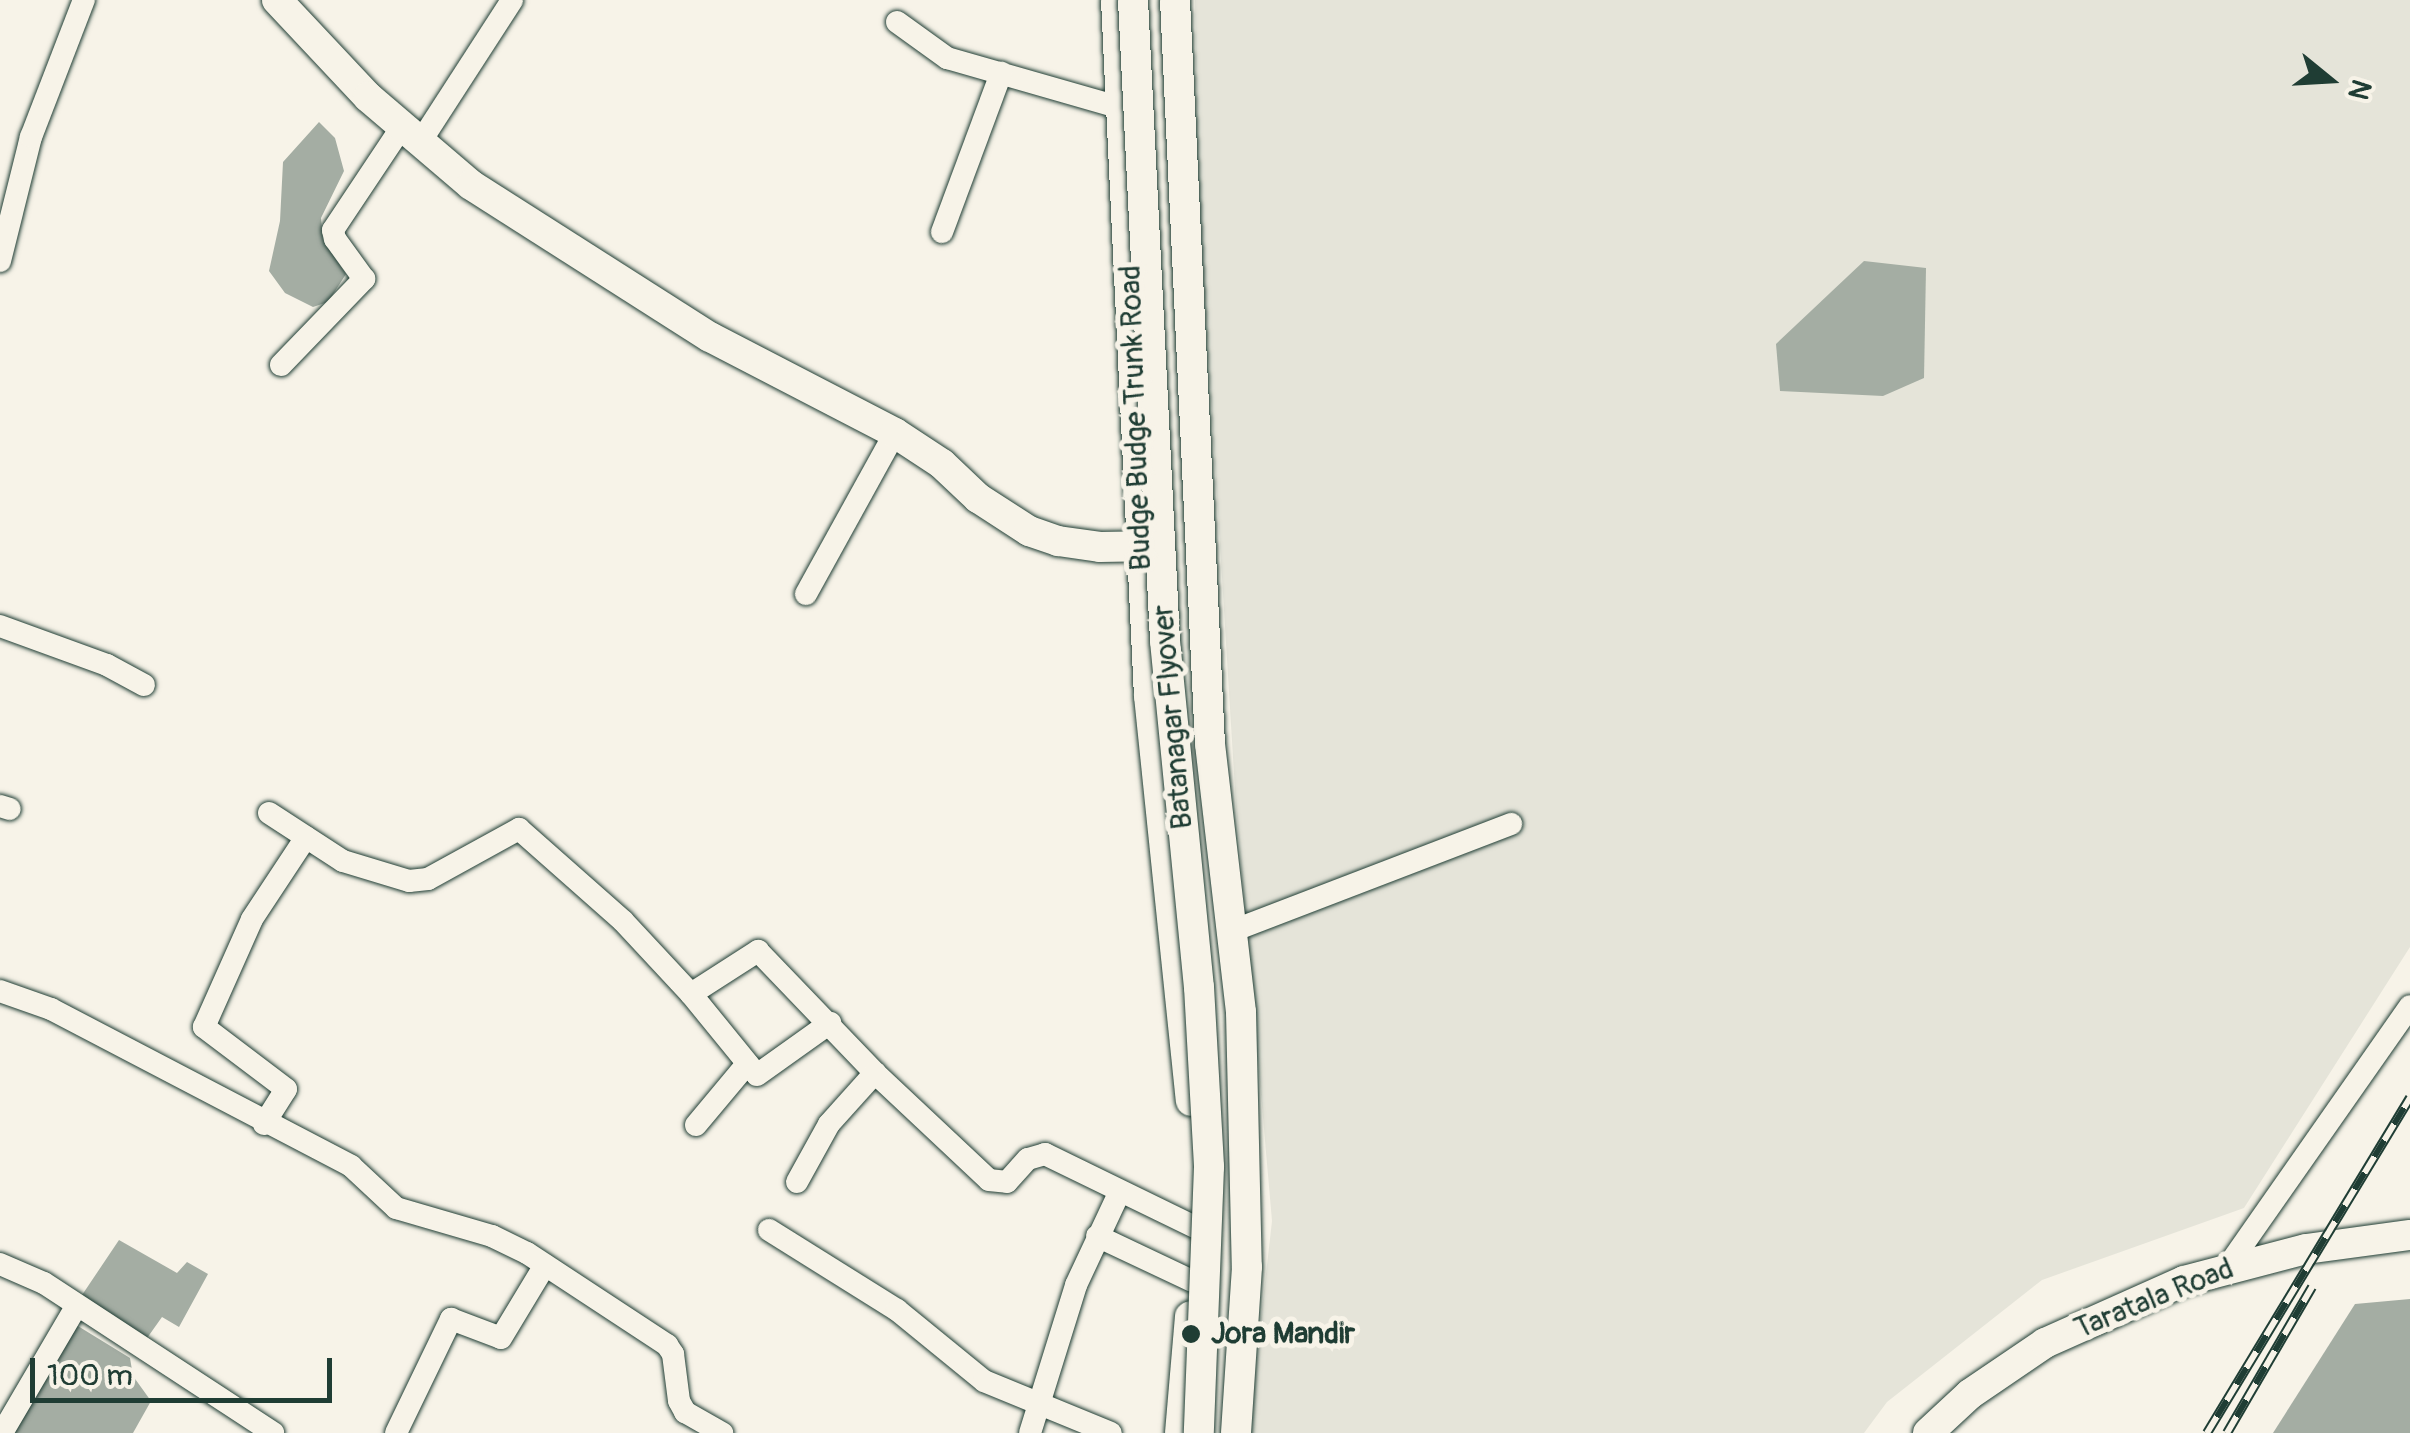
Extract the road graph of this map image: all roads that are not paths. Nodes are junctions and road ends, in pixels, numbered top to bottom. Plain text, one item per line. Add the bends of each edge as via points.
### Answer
1 (84, 0) edge
2 (277, 0) edge
3 (512, 0) edge
4 (1116, 0) edge
5 (1133, 0) edge
6 (1176, 0) edge
7 (897, 22) dead end
8 (1001, 73) junction
9 (1121, 108) junction
10 (410, 136) junction
11 (942, 232) dead end
12 (0, 261) edge
13 (281, 365) dead end
14 (895, 433) junction
15 (1200, 544) junction
16 (1140, 547) junction
17 (806, 594) dead end
18 (0, 626) edge
19 (144, 685) dead end
20 (269, 813) dead end
21 (1510, 824) dead end
22 (306, 837) junction
23 (1232, 931) junction
24 (0, 991) edge
25 (691, 994) junction
26 (2410, 1006) edge
27 (830, 1023) junction
28 (747, 1064) junction
29 (875, 1073) junction
30 (264, 1124) junction
31 (696, 1126) dead end
32 (797, 1182) dead end
33 (1119, 1193) junction
34 (1195, 1227) junction
35 (769, 1230) dead end
36 (2410, 1235) edge
37 (1097, 1236) junction
38 (0, 1264) edge
39 (545, 1265) junction
40 (2228, 1266) junction
41 (1192, 1281) junction
42 (77, 1305) junction
43 (1038, 1405) junction
44 (682, 1423) edge
45 (2, 1433) edge
46 (273, 1433) edge
47 (396, 1433) edge
48 (722, 1433) edge
49 (1030, 1433) edge
50 (1111, 1433) edge
51 (1180, 1433) edge
52 (1199, 1433) edge
53 (1236, 1433) edge
54 (1928, 1433) edge

1 - 12 street via 30,137
2 - 10 street
3 - 10 street
4 - 9 street, Budge Budge Trunk Road
5 - 52 street, Batanagar Flyover, bridge via 1165,641 1199,987 1209,1167
6 - 15 street, Budge Budge Trunk Road
7 - 8 street via 947,58
8 - 9 street
8 - 11 street
9 - 16 street, Budge Budge Trunk Road
10 - 13 street via 333,230 364,278
10 - 14 street via 471,185 710,336
14 - 16 street via 1029,531 1058,541
14 - 17 street
15 - 16 street
15 - 23 street, Budge Budge Trunk Road via 1210,744
16 - 34 street, Budge Budge Trunk Road via 1149,696 1190,1076
18 - 19 street via 107,664
20 - 22 street
21 - 23 street
22 - 25 street via 343,861 409,881 428,879 518,828 609,907
22 - 30 street via 252,919 204,1027 286,1088
23 - 53 street, Budge Budge Trunk Road via 1247,1156
24 - 30 street via 50,1009
25 - 27 street via 758,951
25 - 28 street
26 - 40 street
27 - 28 street via 757,1075
27 - 29 street
28 - 31 street
29 - 32 street via 830,1124
29 - 33 street via 995,1184 1045,1154
30 - 39 street via 351,1166 388,1204 492,1236
33 - 34 street
33 - 37 street
34 - 41 street, Budge Budge Trunk Road
35 - 43 street via 897,1310 984,1381
36 - 40 street, Taratala Road
37 - 41 street
37 - 43 street
38 - 42 street
39 - 44 street via 667,1345 674,1354
39 - 47 street via 501,1338 451,1319
40 - 54 street, Taratala Road via 2046,1343 1970,1394
41 - 51 street, Budge Budge Trunk Road
42 - 45 street
42 - 46 street
43 - 49 street
43 - 50 street
44 - 48 street

